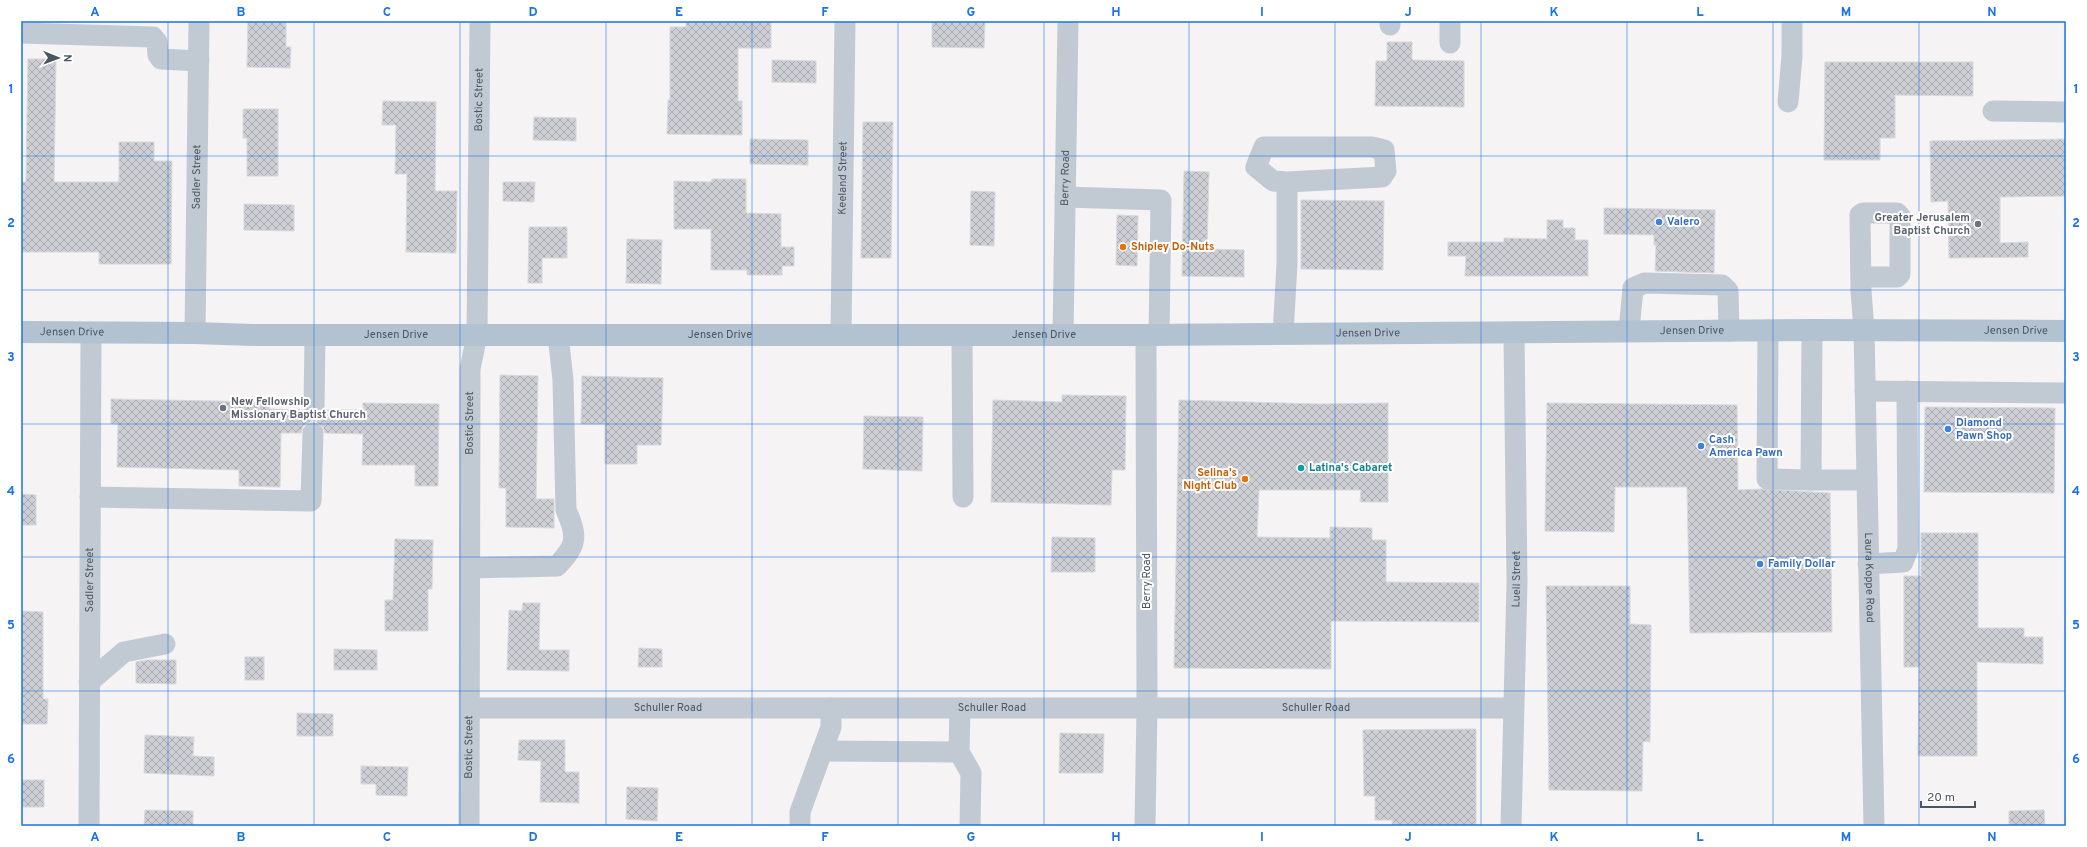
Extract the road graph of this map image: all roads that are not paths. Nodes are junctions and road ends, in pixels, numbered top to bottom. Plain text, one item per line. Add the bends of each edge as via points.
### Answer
1 (199, 21) edge
2 (480, 21) edge
3 (845, 21) edge
4 (1068, 21) edge
5 (1450, 21) edge
6 (1792, 21) edge
7 (21, 33) edge
8 (1450, 43) dead end
9 (199, 61) junction
10 (1788, 102) dead end
11 (1993, 111) dead end
12 (2066, 112) edge
13 (1287, 182) junction
14 (1065, 197) junction
15 (1861, 277) dead end
16 (1768, 330) junction
17 (1812, 330) junction
18 (1864, 330) junction
19 (1629, 331) junction
20 (1729, 331) junction
21 (2066, 331) edge
22 (21, 332) edge
23 (1514, 332) junction
24 (196, 333) junction
25 (91, 334) junction
26 (1283, 334) junction
27 (315, 335) junction
28 (477, 335) junction
29 (558, 335) junction
30 (841, 335) junction
31 (962, 335) junction
32 (1063, 335) junction
33 (1152, 335) junction
34 (1865, 391) junction
35 (1907, 391) junction
36 (2066, 394) edge
37 (314, 410) dead end
38 (313, 433) dead end
39 (1810, 480) junction
40 (1867, 480) junction
41 (90, 497) junction
42 (963, 497) dead end
43 (1868, 564) junction
44 (470, 568) junction
45 (165, 644) dead end
46 (89, 682) junction
47 (470, 708) junction
48 (832, 708) junction
49 (960, 708) junction
50 (1513, 708) junction
51 (1147, 709) junction
52 (822, 751) junction
53 (959, 752) junction
54 (89, 826) edge
55 (469, 826) edge
56 (800, 826) edge
57 (970, 826) edge
58 (1146, 826) edge
59 (1512, 826) edge
60 (1874, 826) edge

1 - 9 street, Sadler Street
2 - 28 street, Bostic Street
3 - 30 street, Keeland Street
4 - 14 street, Berry Road
5 - 8 street
6 - 10 street
7 - 9 street via 153,37 157,42 158,55 161,59
9 - 24 street, Sadler Street
11 - 12 street
13 - 13 street via 1382,178 1386,171 1384,150 1372,147 1264,147 1256,167 1272,181
13 - 26 street via 1287,264
14 - 32 street, Berry Road
14 - 33 street, Berry Road via 1162,200
15 - 18 street, Laura Koppe Road
16 - 17 main road, Jensen Drive
16 - 20 main road, Jensen Drive
16 - 39 street via 1767,479
17 - 18 main road, Jensen Drive
17 - 39 street
18 - 21 main road, Jensen Drive
18 - 34 street, Laura Koppe Road
19 - 20 main road, Jensen Drive
19 - 20 street via 1633,288 1645,283 1722,285 1728,291
19 - 23 main road, Jensen Drive
22 - 25 main road, Jensen Drive
23 - 26 main road, Jensen Drive
23 - 50 street, Luell Street via 1517,582
24 - 25 main road, Jensen Drive
24 - 27 main road, Jensen Drive
25 - 41 street, Sadler Street
26 - 33 main road, Jensen Drive
27 - 28 main road, Jensen Drive
27 - 37 street
28 - 29 main road, Jensen Drive
28 - 44 street, Bostic Street via 470,370
29 - 30 main road, Jensen Drive
29 - 44 street via 563,380 566,510 572,522 574,539 571,552 557,566
30 - 31 main road, Jensen Drive
31 - 32 main road, Jensen Drive
31 - 42 street
32 - 33 main road, Jensen Drive
33 - 51 street, Berry Road
34 - 35 street
34 - 40 street, Laura Koppe Road
35 - 36 street
35 - 43 street via 1908,549 1903,562
38 - 41 street via 311,501
39 - 40 street
40 - 43 street, Laura Koppe Road
41 - 46 street, Sadler Street
43 - 60 street, Laura Koppe Road
44 - 47 street, Bostic Street
45 - 46 street via 124,652
46 - 54 street, Sadler Street
47 - 48 street, Schuller Road
47 - 55 street, Bostic Street
48 - 49 street, Schuller Road
48 - 52 street via 831,727
49 - 51 street, Schuller Road
49 - 53 street
50 - 51 street, Schuller Road
50 - 59 street, Luell Street
51 - 58 street, Berry Road
52 - 53 street
52 - 56 street via 800,812
53 - 57 street via 971,773

